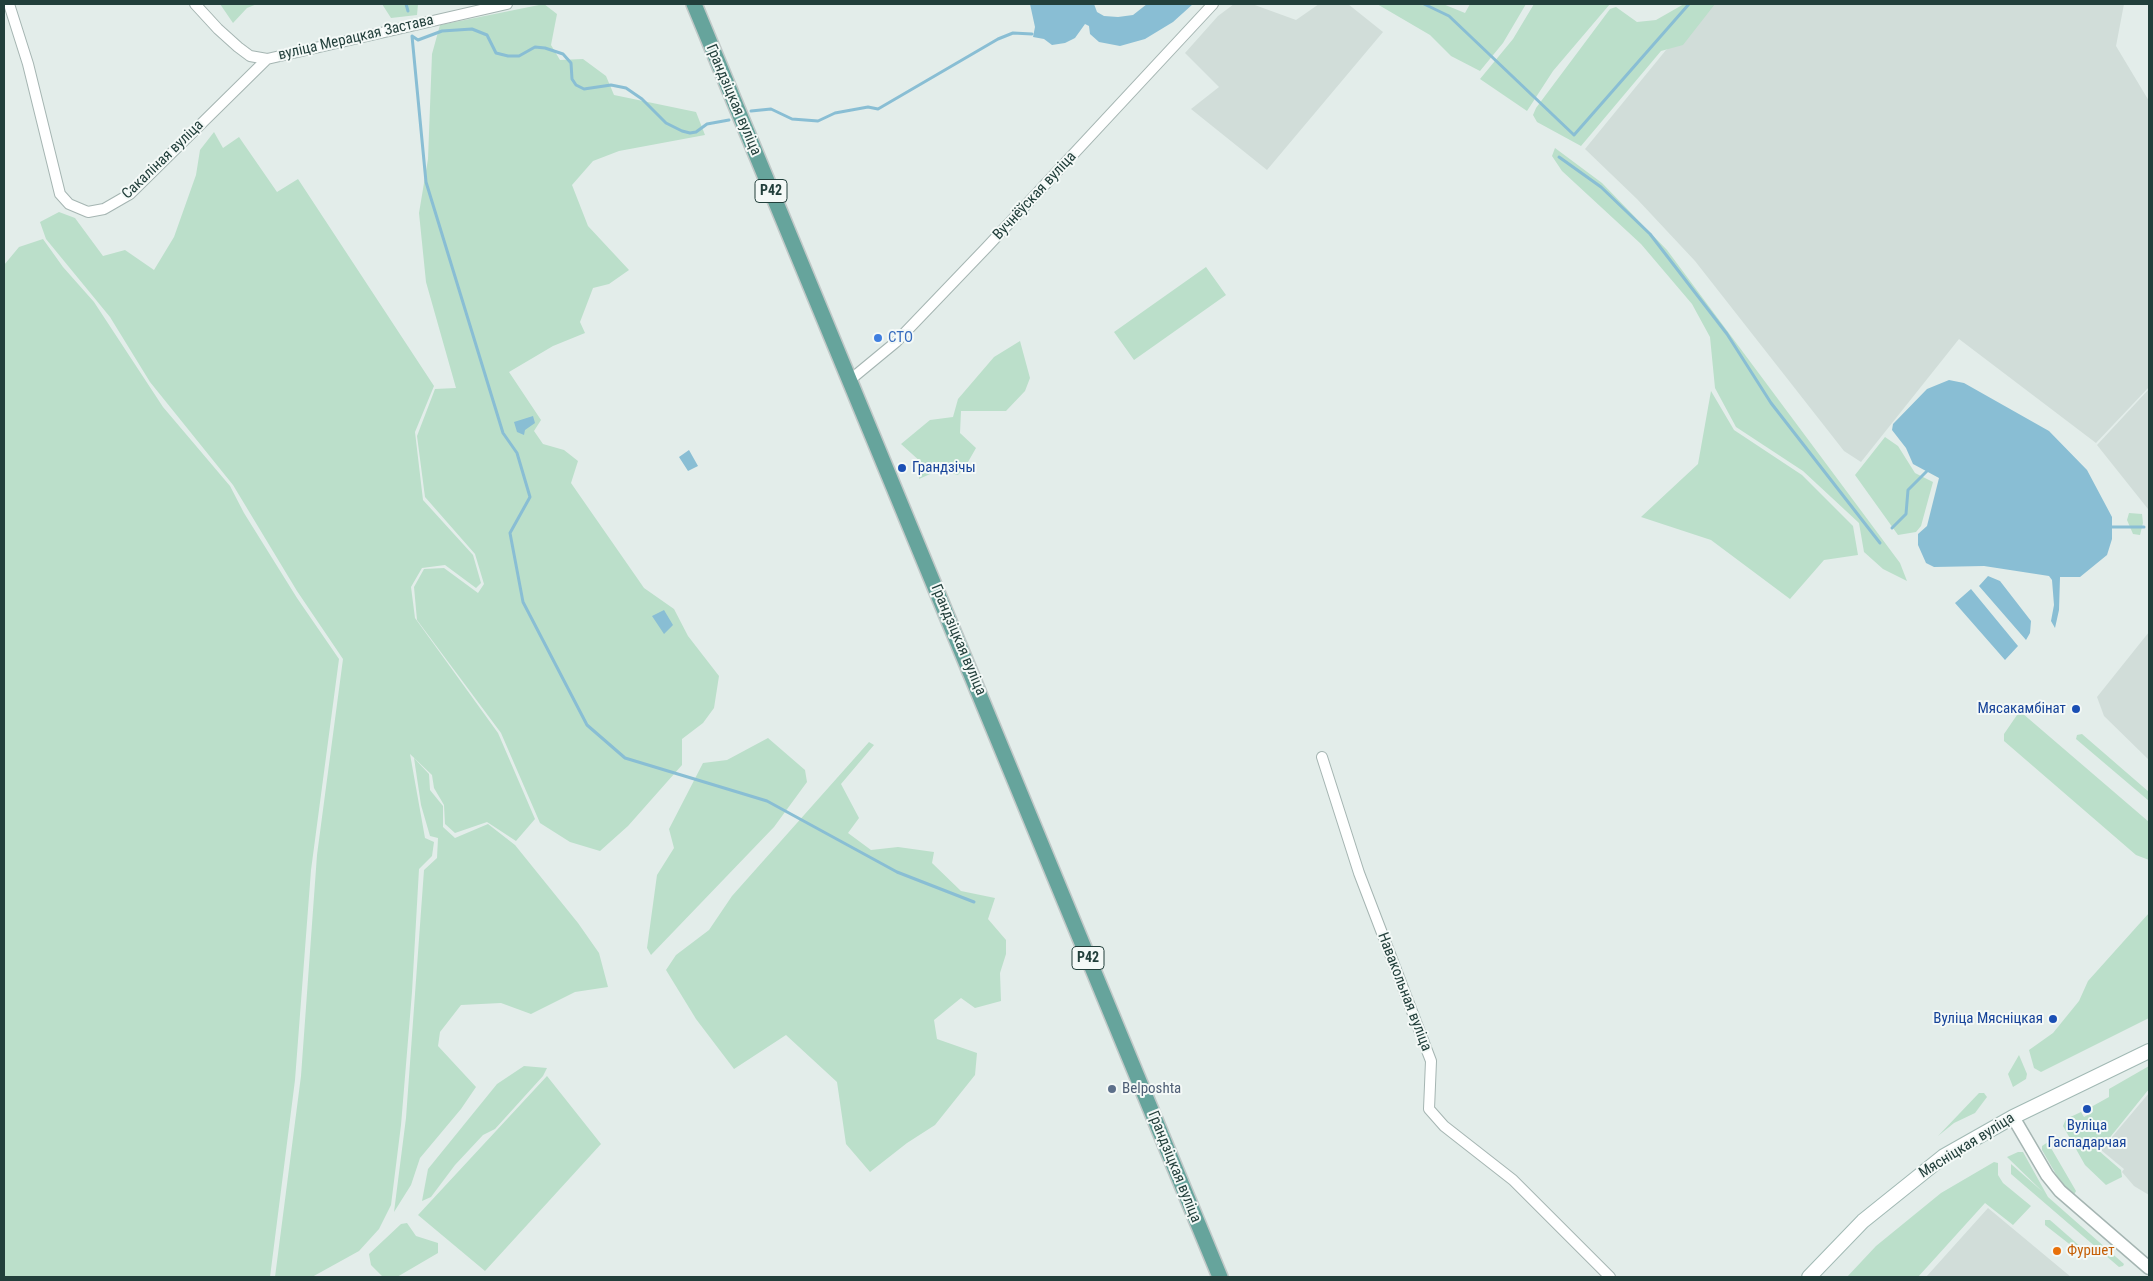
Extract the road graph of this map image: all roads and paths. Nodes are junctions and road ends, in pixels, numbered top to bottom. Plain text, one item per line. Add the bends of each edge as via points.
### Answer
1 (9, 4) edge
2 (195, 4) edge
3 (507, 4) edge
4 (694, 4) edge
5 (1213, 4) edge
6 (267, 60) junction
7 (848, 379) junction
8 (1322, 757) dead end
9 (2149, 1051) edge
10 (2013, 1117) junction
11 (2149, 1268) edge
12 (1220, 1277) edge
13 (1610, 1277) edge
14 (1809, 1277) edge

1 - 6 street, Сакаліная вуліца via 28,64 60,194 69,204 88,212 104,209 130,194
2 - 6 street, вуліца Мерацкая Застава via 238,47 250,56
3 - 6 street, вуліца Мерацкая Застава
4 - 7 main road, Грандзіцкая вуліца / Р42
5 - 7 street, Вучнёўская вуліца via 896,342
7 - 12 main road, Грандзіцкая вуліца / Р42
8 - 13 street, Навакольная вуліца via 1359,873 1431,1061 1429,1109 1444,1126 1513,1180
9 - 10 main road, Мясніцкая вуліца
10 - 11 street via 2060,1191
10 - 14 main road, Мясніцкая вуліца via 1919,1174 1863,1221

